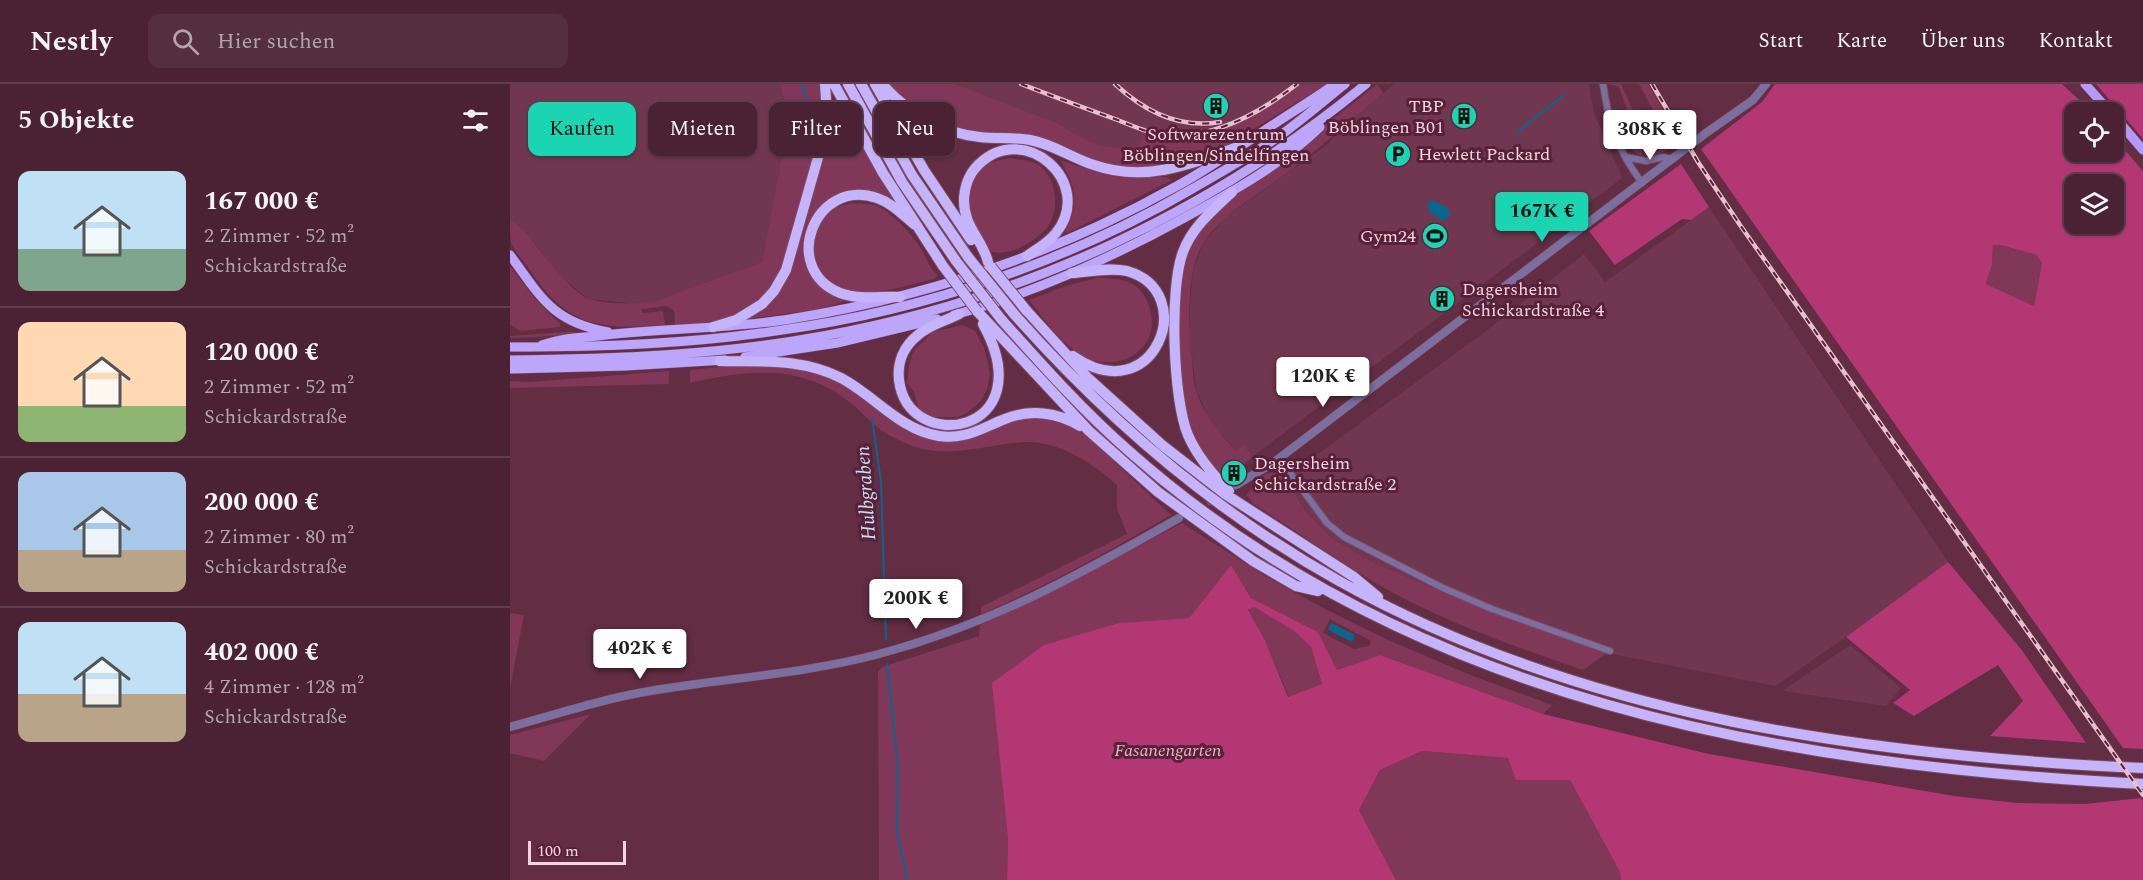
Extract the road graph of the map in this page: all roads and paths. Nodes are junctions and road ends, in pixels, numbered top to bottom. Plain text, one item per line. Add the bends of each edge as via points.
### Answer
1 (825, 84) edge
2 (834, 84) edge
3 (848, 84) edge
4 (861, 84) edge
5 (874, 84) edge
6 (882, 84) edge
7 (1335, 84) edge
8 (1346, 84) edge
9 (1366, 84) edge
10 (1603, 84) edge
11 (1766, 84) edge
12 (2085, 84) edge
13 (1350, 98) junction
14 (2101, 102) edge
15 (2124, 128) edge
16 (1240, 146) junction
17 (2143, 150) edge
18 (1626, 157) junction
19 (1674, 159) junction
20 (1642, 183) junction
21 (1232, 192) junction
22 (915, 225) junction
23 (510, 255) edge
24 (1027, 256) junction
25 (986, 258) junction
26 (1072, 273) junction
27 (900, 297) junction
28 (958, 314) junction
29 (987, 324) junction
30 (712, 327) junction
31 (616, 334) junction
32 (1054, 341) junction
33 (510, 347) edge
34 (536, 347) junction
35 (510, 360) edge
36 (720, 361) junction
37 (510, 369) edge
38 (1089, 431) junction
39 (1279, 458) junction
40 (1236, 485) tunnel mouth
41 (1244, 505) junction
42 (1179, 518) tunnel mouth
43 (1333, 595) junction
44 (1387, 606) junction
45 (1610, 651) dead end
46 (510, 728) edge
47 (2143, 768) edge
48 (2143, 784) edge

1 - 30 highway via 827,114 821,147 786,270 762,304 736,320
2 - 22 highway
3 - 43 highway, bridge via 898,174 956,261 1001,319 1079,405 1199,509
4 - 44 highway, bridge via 912,175 968,257 1063,366 1111,413 1223,506 1316,567
5 - 25 highway via 928,178
6 - 16 highway via 914,114 947,130 975,137 1035,141 1122,172 1178,168
7 - 16 highway
8 - 34 highway via 1284,133 1161,207 1072,249 974,285 877,313 772,332 677,342
9 - 13 highway
10 - 18 street via 1610,122
11 - 19 street via 1753,100
12 - 14 main road
13 - 21 highway via 1304,142
13 - 35 highway via 1291,142 1162,219 1057,268 959,303 857,330 753,347 660,355
15 - 17 main road
16 - 24 highway via 1153,200
18 - 19 street via 1646,161
18 - 20 street
19 - 20 street
20 - 39 street
21 - 26 highway
21 - 41 highway via 1204,219 1179,263 1175,290 1177,376 1180,410 1189,437 1206,466
22 - 27 highway via 883,200 852,196 835,201 821,213 809,236 814,270 832,289 857,297
22 - 29 highway, bridge
23 - 31 highway via 534,289 559,314 586,327
24 - 25 highway via 1058,231 1067,199 1064,183 1054,166 1035,153 1020,149 1003,150 988,157 973,171 966,186 967,219
24 - 27 highway
25 - 32 highway, bridge
26 - 28 highway
26 - 32 highway via 1110,269 1143,279 1160,299 1164,316 1162,335 1143,362 1113,372 1089,366
27 - 30 highway via 781,321
28 - 29 highway via 922,331 901,357 898,376 903,396 927,420 946,425 964,423 992,402 999,387 1000,368
28 - 36 highway via 883,334
29 - 38 highway
30 - 31 highway
31 - 34 highway via 553,340
32 - 41 highway via 1147,432 1209,483
33 - 34 highway
36 - 37 highway
36 - 38 highway via 786,362 815,368 841,378 912,427 937,436 970,434 1027,413 1057,416
38 - 43 highway via 1158,492 1234,548 1296,586
39 - 40 street
39 - 45 street via 1327,523 1344,537 1492,609
41 - 44 highway via 1354,576
42 - 46 street via 1038,596 927,640 827,665 621,697
43 - 48 highway via 1412,635 1502,672 1691,728 1898,763
44 - 47 highway via 1457,638 1551,673 1722,719 1932,752

